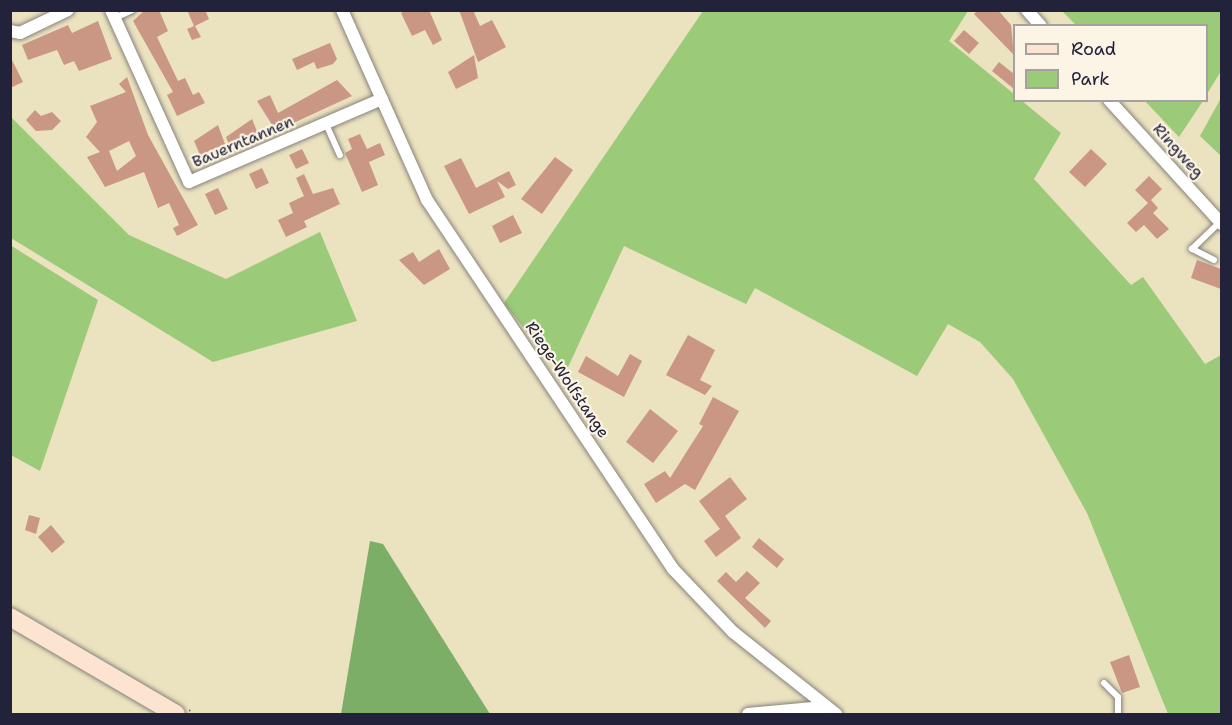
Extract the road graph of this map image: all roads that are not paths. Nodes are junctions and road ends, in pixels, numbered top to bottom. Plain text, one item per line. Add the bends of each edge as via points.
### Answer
1 (68, 10) edge
2 (132, 10) edge
3 (342, 10) edge
4 (1028, 10) edge
5 (112, 14) edge
6 (1039, 24) edge
7 (10, 31) edge
8 (382, 99) junction
9 (1111, 102) edge
10 (326, 124) junction
11 (340, 155) dead end
12 (1221, 223) edge
13 (1214, 260) dead end
14 (10, 617) edge
15 (1104, 683) dead end
16 (824, 707) junction
17 (176, 714) edge
18 (748, 714) edge
19 (836, 714) edge
20 (1118, 714) edge

1 - 7 street via 20,33
2 - 5 lane
3 - 8 street, Riege-Wolfstange
4 - 6 street
5 - 10 street, Bauerntannen via 189,182
8 - 10 street, Bauerntannen
8 - 16 street, Riege-Wolfstange via 427,200 673,569 733,632
9 - 12 street, Ringweg
10 - 11 lane
12 - 13 lane via 1192,249
14 - 17 main road
15 - 20 lane via 1118,697
16 - 18 street
16 - 19 street, Riege-Wolfstange

